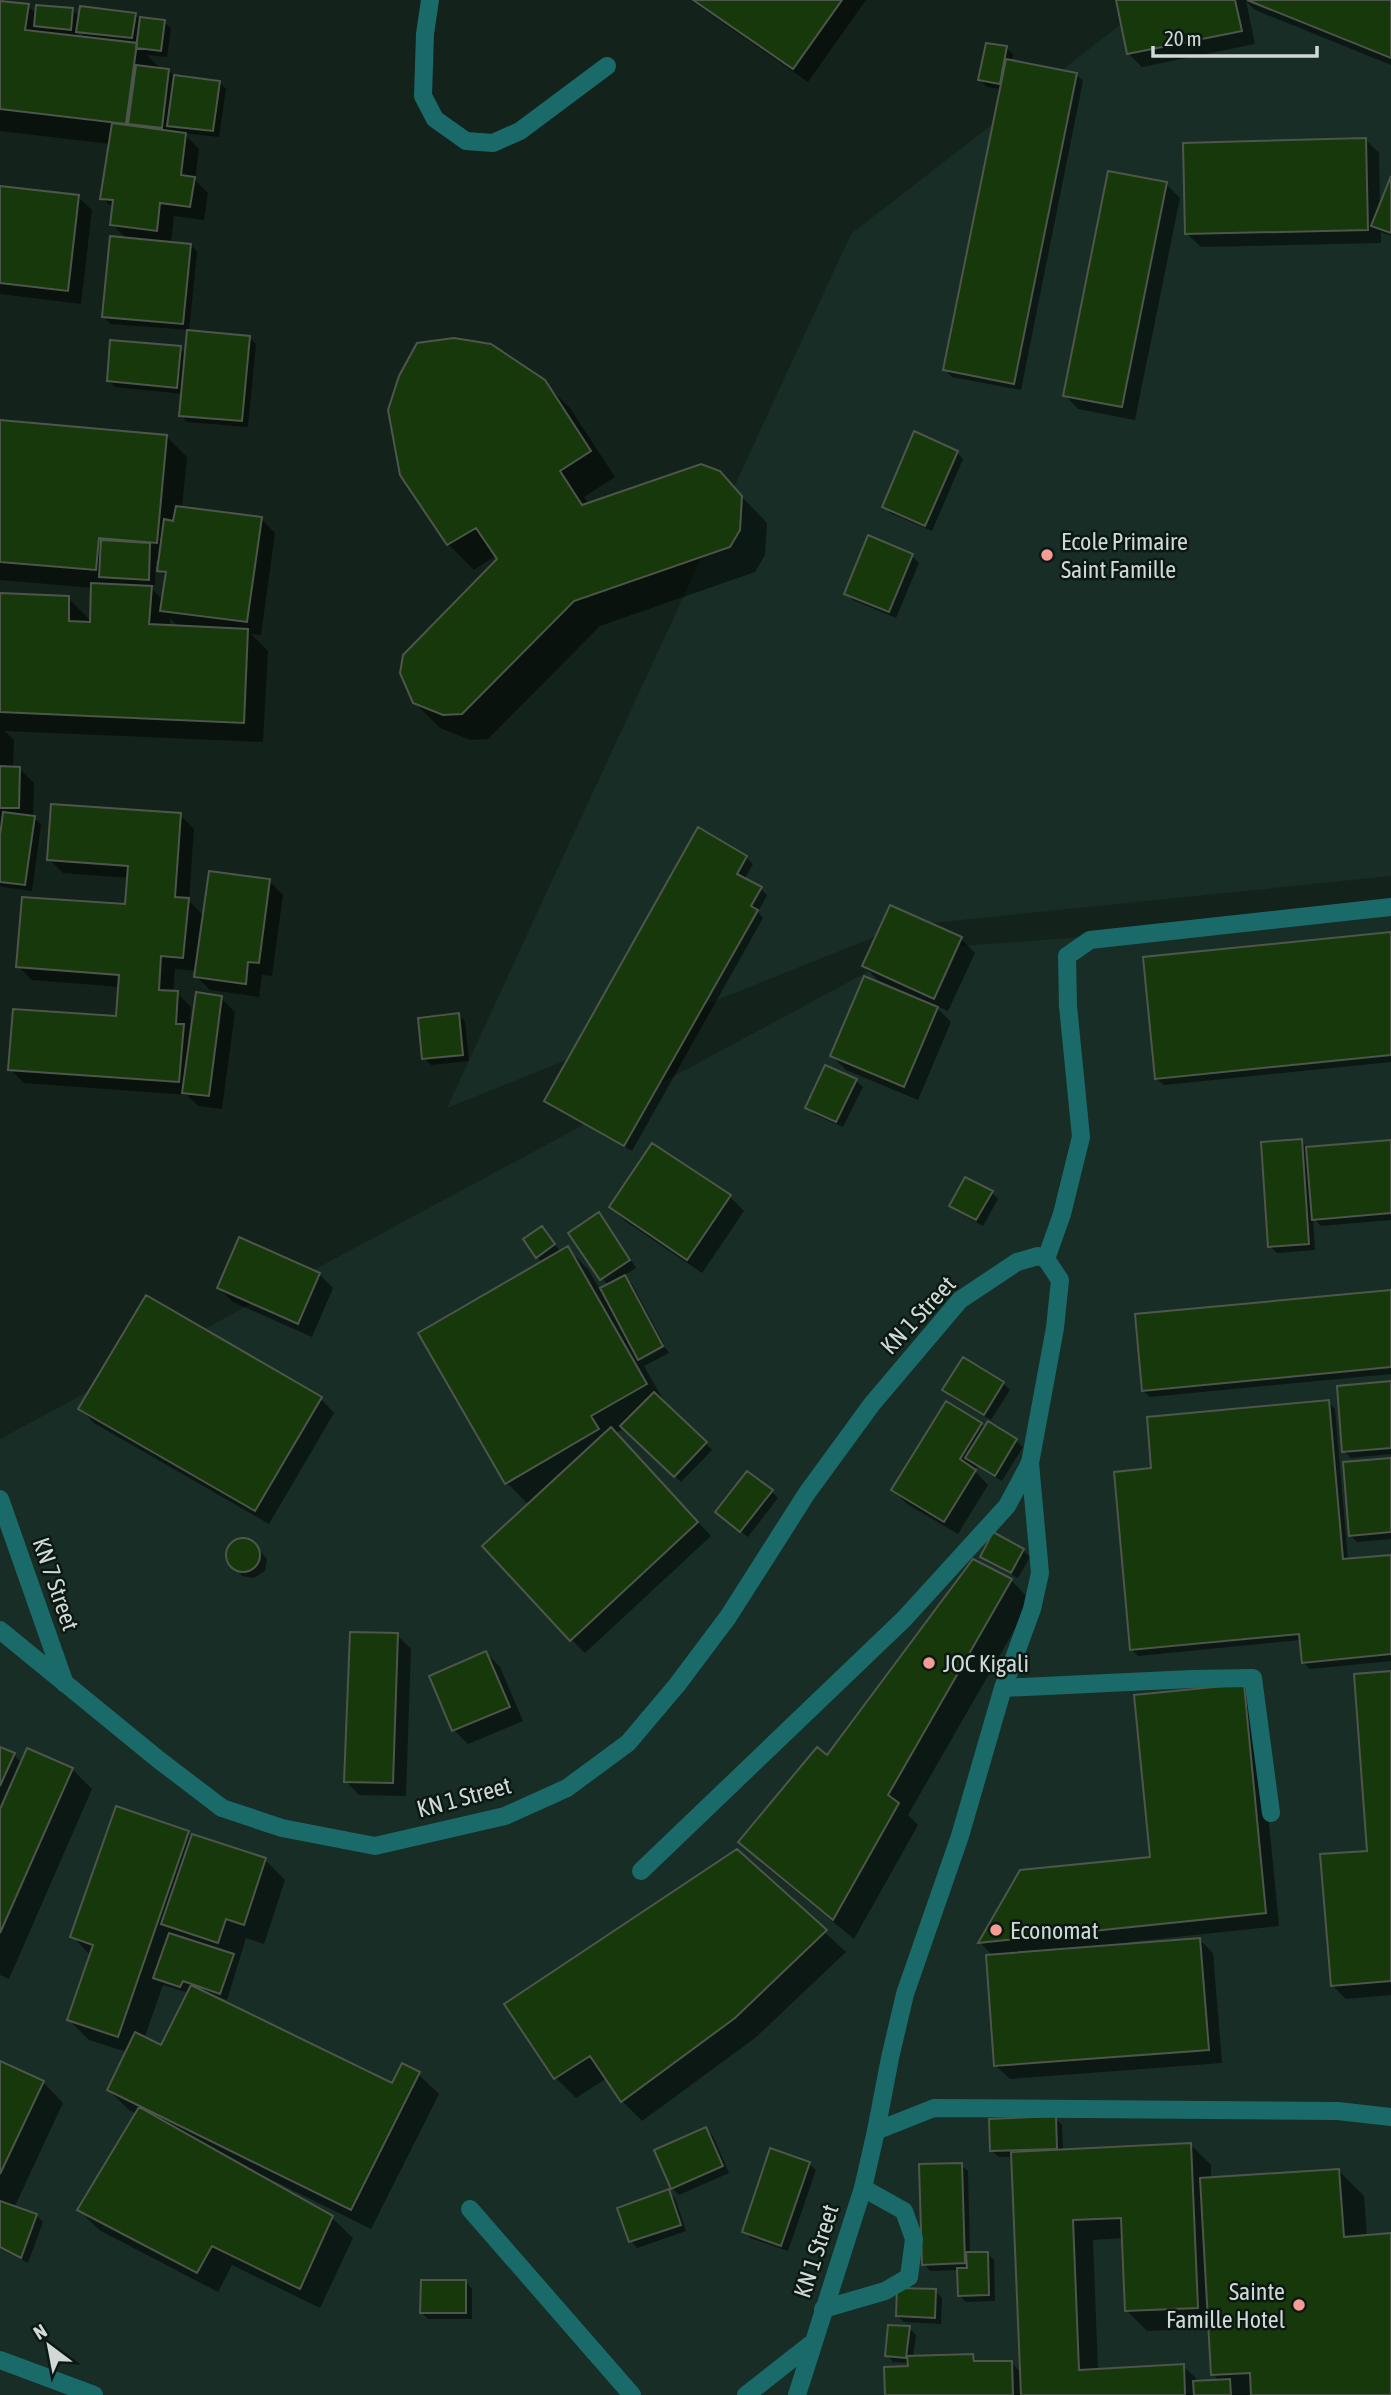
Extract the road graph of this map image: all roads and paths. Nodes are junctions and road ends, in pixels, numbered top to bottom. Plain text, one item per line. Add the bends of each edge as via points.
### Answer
1 (430, 0) edge
2 (607, 66) dead end
3 (1391, 906) edge
4 (1046, 1259) junction
5 (1030, 1463) junction
6 (0, 1499) edge
7 (0, 1630) edge
8 (65, 1685) junction
9 (1003, 1688) junction
10 (1271, 1813) dead end
11 (641, 1871) dead end
12 (1391, 2117) edge
13 (876, 2132) junction
14 (863, 2188) junction
15 (470, 2209) dead end
16 (823, 2309) junction
17 (811, 2344) junction
18 (0, 2360) edge
19 (93, 2395) edge
20 (632, 2395) edge
21 (746, 2395) edge
22 (797, 2395) edge

1 - 2 street via 423,96 435,119 466,141 493,143 520,131
3 - 4 street via 1090,940 1067,956 1081,1137
4 - 5 street, KN 1 Street via 1060,1280
4 - 8 street, KN 1 Street via 1038,1256 1017,1262 986,1282 960,1300 919,1346 807,1493 728,1617 628,1743 567,1788 505,1816 375,1846 282,1828 222,1808
5 - 9 street, KN 1 Street via 1040,1573
5 - 11 street via 1007,1506 904,1619
6 - 8 street, KN 7 Street
7 - 8 street, KN 1 Street
9 - 10 street via 1253,1678
9 - 13 street, KN 1 Street via 960,1836 905,1994
12 - 13 street via 1338,2111 934,2108
13 - 14 street, KN 1 Street
14 - 16 street, KN 1 Street
14 - 16 street via 904,2211 914,2239 909,2277 886,2291
15 - 20 street
16 - 17 street, KN 1 Street
17 - 21 street
17 - 22 street, KN 1 Street
18 - 19 street

